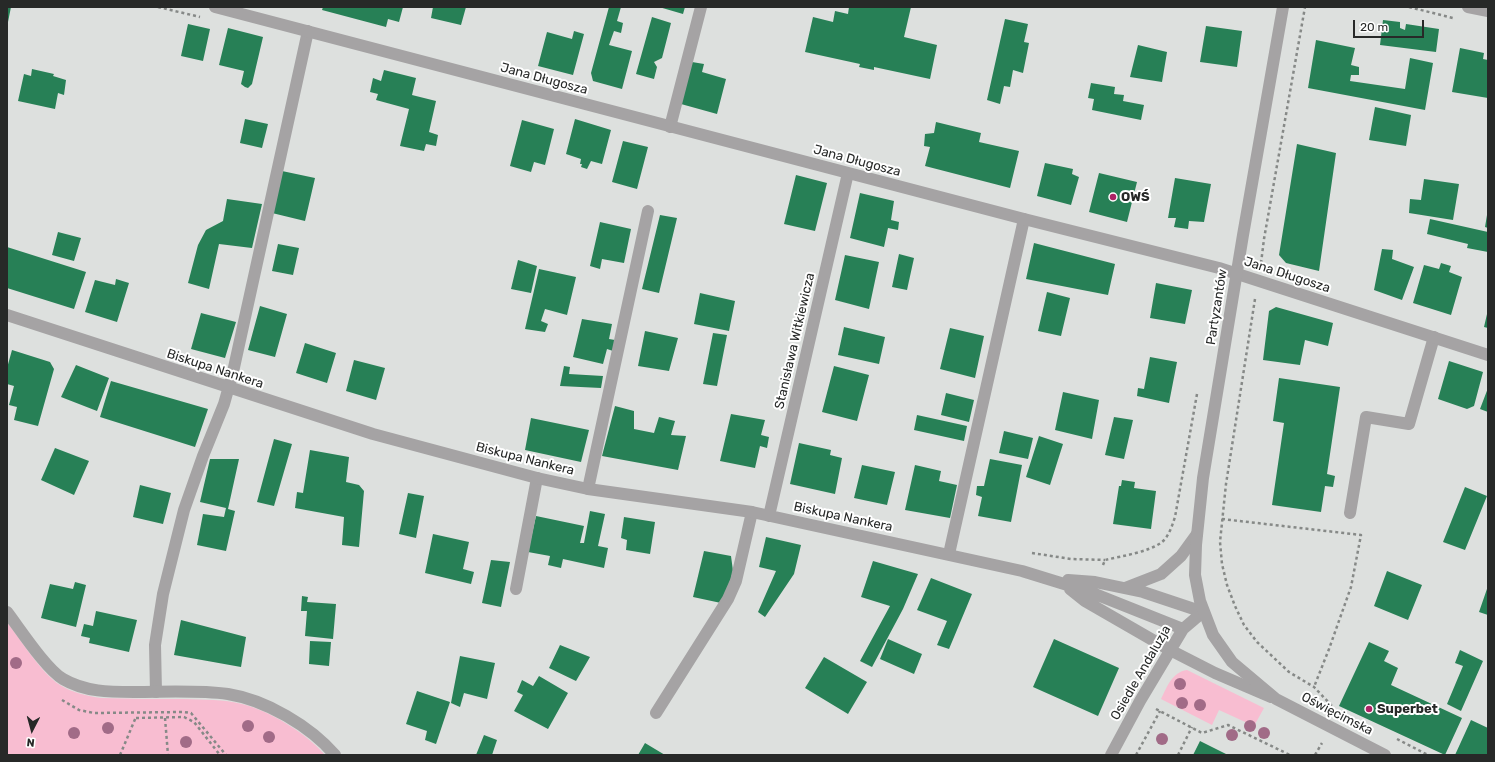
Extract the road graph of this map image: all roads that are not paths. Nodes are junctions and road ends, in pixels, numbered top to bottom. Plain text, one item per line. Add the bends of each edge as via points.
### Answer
1 (215, 7) edge
2 (702, 7) edge
3 (1283, 7) edge
4 (1468, 7) edge
5 (1488, 11) edge
6 (308, 31) junction
7 (670, 127) junction
8 (848, 173) junction
9 (648, 211) dead end
10 (1024, 220) junction
11 (1237, 273) junction
12 (7, 315) edge
13 (1434, 337) junction
14 (1488, 355) edge
15 (228, 388) junction
16 (537, 478) junction
17 (588, 489) junction
18 (752, 512) junction
19 (1350, 513) dead end
20 (769, 516) junction
21 (1197, 534) junction
22 (949, 554) junction
23 (1049, 579) junction
24 (1062, 583) junction
25 (1124, 588) junction
26 (516, 589) dead end
27 (7, 612) edge
28 (1204, 612) junction
29 (1183, 629) junction
30 (1170, 650) junction
31 (156, 692) junction
32 (1276, 699) junction
33 (656, 713) dead end
34 (334, 755) edge
35 (1112, 755) edge
36 (1385, 755) edge

1 - 6 street, Jana Długosza
2 - 7 street
3 - 11 street, Partyzantów
4 - 5 street
6 - 7 street, Jana Długosza
6 - 15 street
7 - 8 street, Jana Długosza
8 - 10 street, Jana Długosza
8 - 20 street, Stanisława Witkiewicza
9 - 17 street
10 - 11 street, Jana Długosza
10 - 22 street
11 - 13 street, Jana Długosza
11 - 21 street, Partyzantów via 1203,478
12 - 15 street, Biskupa Nankera
13 - 14 street, Jana Długosza
13 - 19 street via 1409,424 1366,417
15 - 16 street, Biskupa Nankera via 373,434
15 - 31 street via 184,510 163,594 155,645
16 - 17 street, Biskupa Nankera
16 - 26 street
17 - 18 street, Biskupa Nankera
18 - 20 street, Biskupa Nankera
18 - 33 street via 736,581 728,599
20 - 22 street, Biskupa Nankera
21 - 25 street via 1181,556 1161,574
21 - 28 street, Partyzantów via 1195,575
22 - 23 street, Biskupa Nankera via 1022,570
23 - 24 street, Biskupa Nankera
23 - 25 street, Biskupa Nankera via 1095,582
24 - 29 street, Biskupa Nankera
24 - 30 street, Biskupa Nankera via 1085,601
25 - 28 street, Biskupa Nankera
27 - 31 street via 48,666 62,679 90,689 110,692
28 - 29 street, Osiedle Andaluzja
28 - 32 street, Oświęcimska via 1213,635 1232,662
29 - 30 street, Osiedle Andaluzja
30 - 32 street, Oświęcimska via 1214,673
30 - 35 street, Osiedle Andaluzja
31 - 34 street via 228,694 250,699 301,725
32 - 36 street, Oświęcimska

